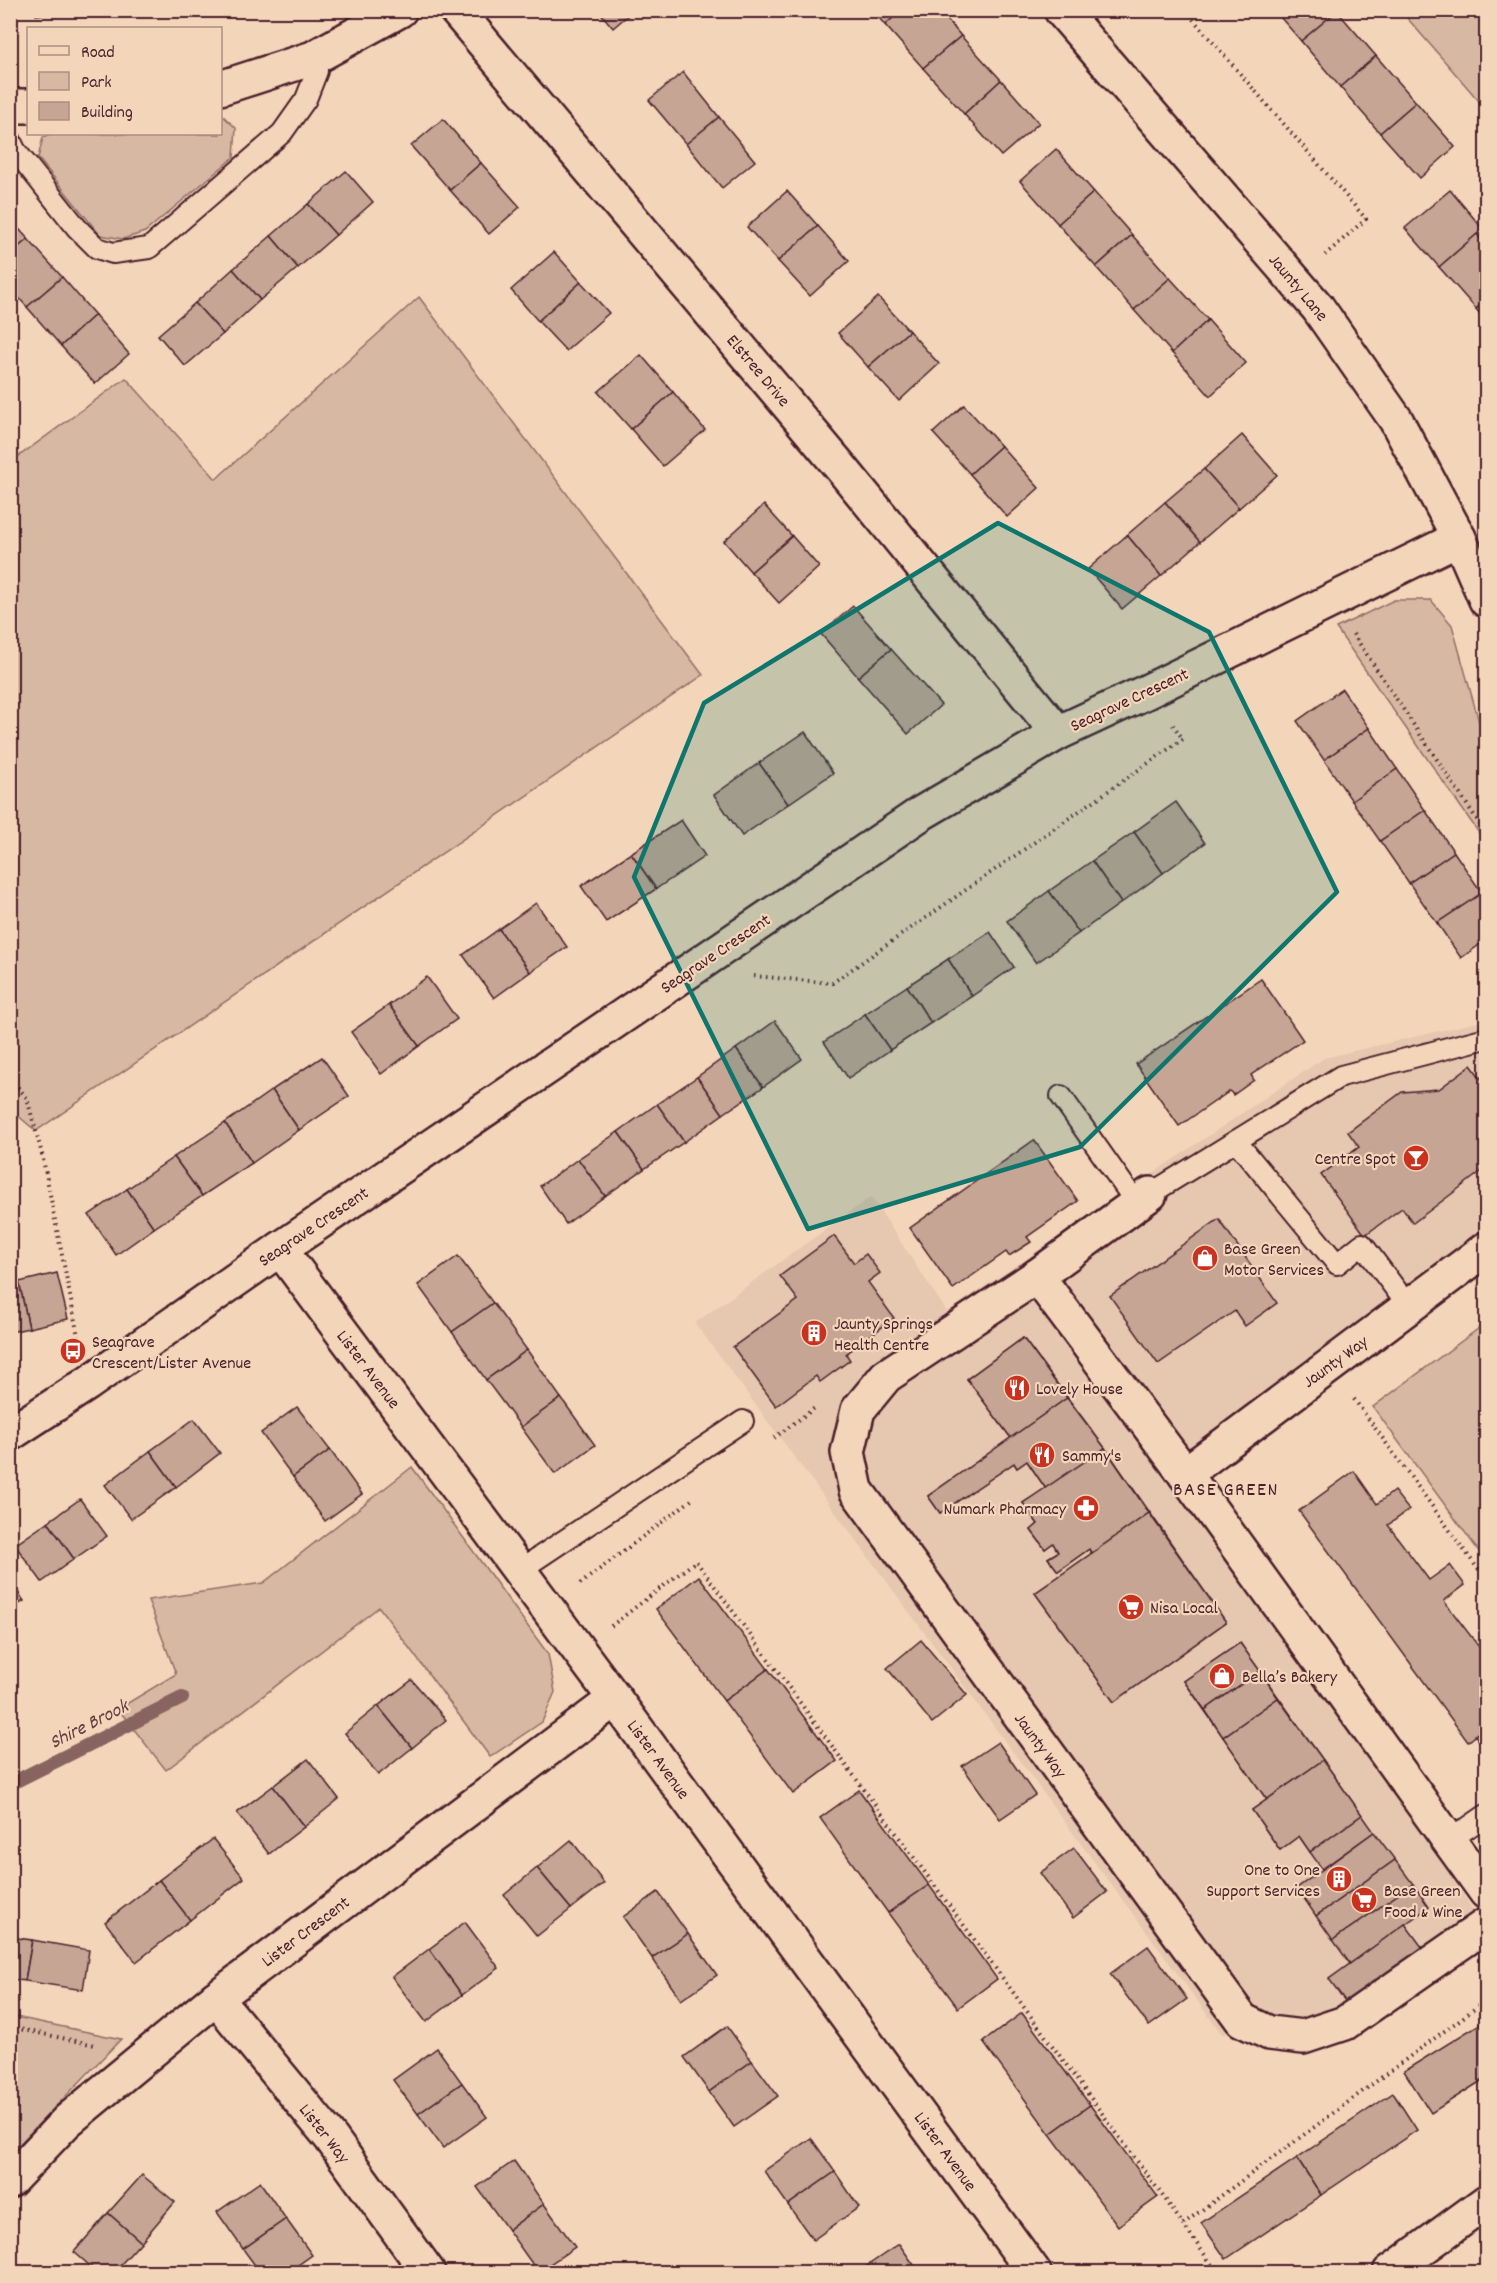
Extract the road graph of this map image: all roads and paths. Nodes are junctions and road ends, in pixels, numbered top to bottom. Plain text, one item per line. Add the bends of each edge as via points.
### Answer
1 (400, 10) edge
2 (456, 10) edge
3 (1061, 10) edge
4 (1185, 10) edge
5 (312, 58) junction
6 (222, 87) edge
7 (10, 106) edge
8 (27, 106) edge
9 (10, 139) edge
10 (1296, 282) junction
11 (1459, 538) junction
12 (1486, 600) edge
13 (1330, 602) junction
14 (1146, 692) junction
15 (1058, 733) junction
16 (1486, 832) edge
17 (687, 971) junction
18 (1486, 1038) edge
19 (10, 1078) edge
20 (1061, 1096) dead end
21 (1236, 1141) junction
22 (1143, 1199) junction
23 (280, 1249) junction
24 (1486, 1250) edge
25 (1037, 1276) junction
26 (1409, 1307) junction
27 (1329, 1366) junction
28 (87, 1384) junction
29 (743, 1421) dead end
30 (10, 1434) edge
31 (1185, 1474) junction
32 (519, 1570) junction
33 (1486, 1580) edge
34 (578, 1651) junction
35 (615, 1699) junction
36 (1486, 1815) edge
37 (1450, 1840) junction
38 (1486, 1892) edge
39 (1486, 1925) edge
40 (216, 1998) junction
41 (1486, 2003) edge
42 (10, 2027) edge
43 (146, 2056) junction
44 (10, 2181) edge
45 (1486, 2202) edge
46 (1182, 2224) junction
47 (428, 2272) edge
48 (1034, 2272) edge
49 (1217, 2272) edge
50 (1390, 2272) edge

1 - 5 street
2 - 15 street, Elstree Drive via 843,470
3 - 10 street, Jaunty Lane
4 - 10 path via 1366,219
5 - 6 street
5 - 9 lane via 317,71 306,99 282,133 149,248 113,253 97,248 70,220
7 - 8 street
10 - 11 street, Jaunty Lane via 1396,420
11 - 12 street, Jaunty Lane
11 - 13 street, Seagrave Crescent
13 - 14 street, Seagrave Crescent
13 - 16 path
14 - 15 street, Seagrave Crescent
14 - 17 path via 1183,739 832,983
15 - 17 street, Seagrave Crescent via 920,814
17 - 23 street, Seagrave Crescent
18 - 21 lane via 1341,1076
19 - 28 path via 27,1098 42,1154
20 - 22 lane
21 - 22 lane
21 - 26 lane via 1337,1264 1362,1244
22 - 25 street, Jaunty Way
23 - 28 street, Seagrave Crescent
23 - 32 street, Lister Avenue
24 - 26 street, Jaunty Way
25 - 31 street
25 - 39 street, Jaunty Way via 886,1376 858,1410 848,1452 856,1490 1242,2020 1269,2033 1303,2037 1345,2023
26 - 27 street, Jaunty Way
27 - 31 street, Jaunty Way
27 - 33 path
28 - 30 street, Seagrave Crescent
29 - 32 lane
31 - 37 street
32 - 34 street, Lister Avenue
34 - 35 street, Lister Avenue
34 - 46 path via 696,1561
35 - 40 street, Lister Crescent
35 - 48 street, Lister Avenue
36 - 37 lane
37 - 38 street
40 - 43 street, Lister Crescent
40 - 47 street, Lister Way via 331,2138
41 - 46 path
42 - 43 path
43 - 44 street, Lister Crescent via 67,2121
45 - 50 street
46 - 49 path

